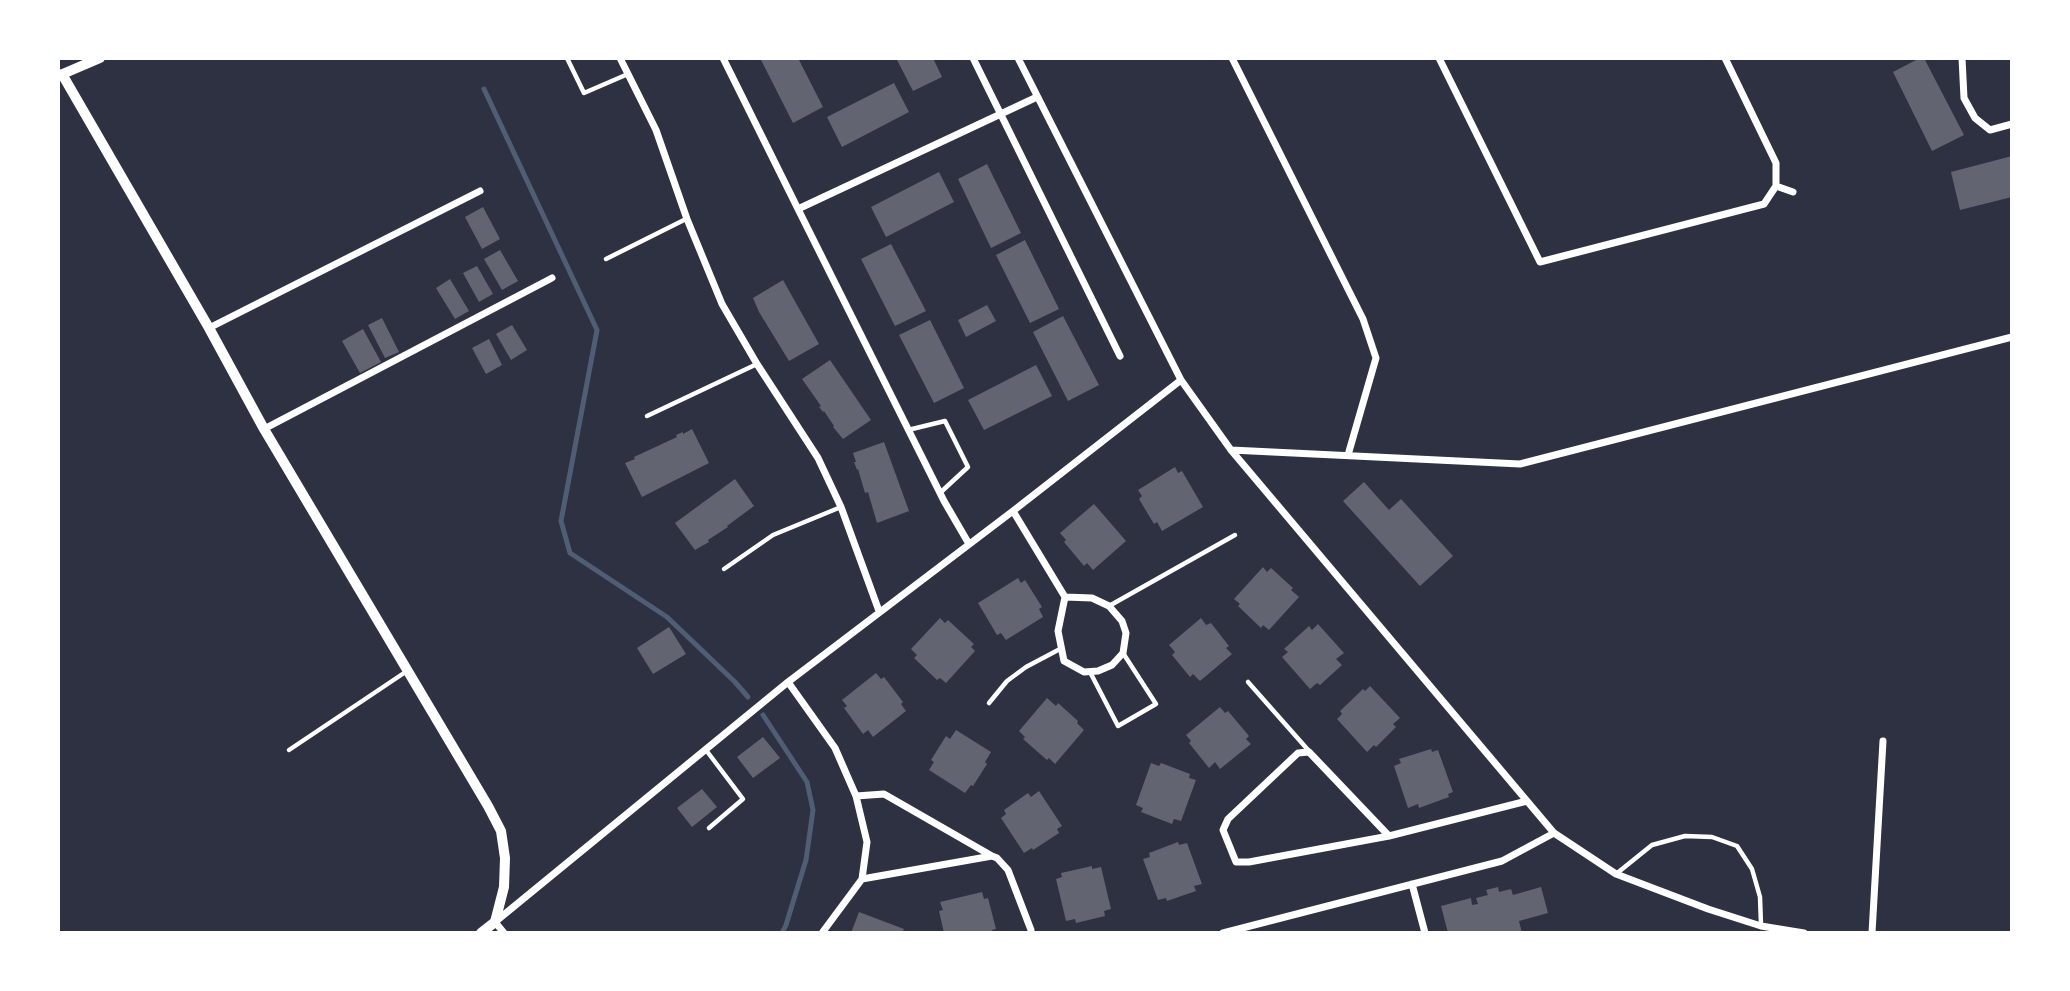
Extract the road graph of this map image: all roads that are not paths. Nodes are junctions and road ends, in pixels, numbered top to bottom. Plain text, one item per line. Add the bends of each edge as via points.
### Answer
1 (100, 58) edge
2 (567, 58) edge
3 (620, 58) edge
4 (723, 58) edge
5 (973, 58) edge
6 (1018, 58) edge
7 (1232, 58) edge
8 (1439, 58) edge
9 (1725, 58) edge
10 (1962, 58) edge
11 (628, 74) junction
12 (60, 75) edge
13 (1037, 97) junction
14 (1001, 114) junction
15 (2012, 124) edge
16 (1776, 186) junction
17 (480, 191) dead end
18 (1793, 192) dead end
19 (798, 209) junction
20 (687, 219) junction
21 (606, 259) dead end
22 (552, 278) dead end
23 (209, 328) junction
24 (2012, 337) edge
25 (1120, 356) dead end
26 (757, 364) junction
27 (1181, 380) junction
28 (647, 416) dead end
29 (264, 429) junction
30 (908, 430) junction
31 (1231, 450) junction
32 (1348, 455) junction
33 (940, 493) junction
34 (841, 507) junction
35 (1013, 511) junction
36 (1235, 535) dead end
37 (969, 544) junction
38 (724, 569) dead end
39 (1065, 597) junction
40 (1109, 606) junction
41 (879, 611) junction
42 (1060, 649) junction
43 (1123, 653) junction
44 (408, 671) junction
45 (1089, 671) junction
46 (788, 682) junction
47 (1248, 682) dead end
48 (989, 703) dead end
49 (1883, 741) dead end
50 (289, 750) dead end
51 (705, 750) junction
52 (1309, 752) junction
53 (856, 796) junction
54 (1527, 801) junction
55 (709, 828) dead end
56 (1554, 833) junction
57 (1389, 835) junction
58 (992, 856) junction
59 (1616, 874) junction
60 (862, 879) junction
61 (1412, 884) junction
62 (495, 922) junction
63 (1761, 926) junction
64 (1031, 930) dead end
65 (481, 933) edge
66 (504, 933) edge
67 (822, 933) edge
68 (1223, 933) edge
69 (1425, 933) edge
70 (1804, 933) edge
71 (1872, 933) edge

1 - 12 street
2 - 11 lane via 584,93
3 - 11 street
4 - 19 street
5 - 14 street
6 - 13 street
7 - 32 street via 1363,319 1376,358
8 - 16 street via 1540,262 1764,204
9 - 16 street via 1776,163
10 - 15 street via 1964,98 1975,118 1990,130
11 - 20 street via 656,130
12 - 23 street
13 - 14 street
13 - 27 street
14 - 19 street
14 - 25 street
16 - 18 street
17 - 23 street
19 - 30 street
20 - 21 lane
20 - 26 street via 722,304
22 - 29 street
23 - 29 street
24 - 32 street via 1520,464
26 - 28 lane
26 - 34 street via 818,458
27 - 31 street
27 - 35 street
29 - 44 street
30 - 33 street
30 - 33 lane via 945,421 968,467
31 - 32 street
31 - 54 street
33 - 37 street
34 - 38 lane via 773,535
34 - 41 street
35 - 37 street
35 - 39 street
36 - 40 lane
37 - 41 street
39 - 40 street via 1092,598
39 - 42 street via 1058,631
40 - 43 street via 1126,633
41 - 46 street
42 - 45 street via 1064,661
42 - 48 lane via 1007,681
43 - 45 street via 1112,665
43 - 45 lane via 1156,704 1118,726
44 - 50 lane
44 - 62 street via 501,831 504,887
46 - 51 street
46 - 53 street via 835,748
47 - 52 lane
49 - 71 street
51 - 55 lane via 743,799
51 - 62 street
52 - 57 street
52 - 57 street via 1298,753 1228,819 1223,830 1236,862
53 - 58 street via 884,794
53 - 60 street via 867,842
54 - 56 street
54 - 57 street
56 - 59 street
56 - 61 street via 1502,861
58 - 60 street
58 - 64 street via 1009,870
59 - 63 street
59 - 63 lane via 1652,845 1685,836 1712,837 1737,846 1752,869 1760,897
60 - 67 street
61 - 68 street
61 - 69 street
62 - 65 street
62 - 66 street
63 - 70 street

